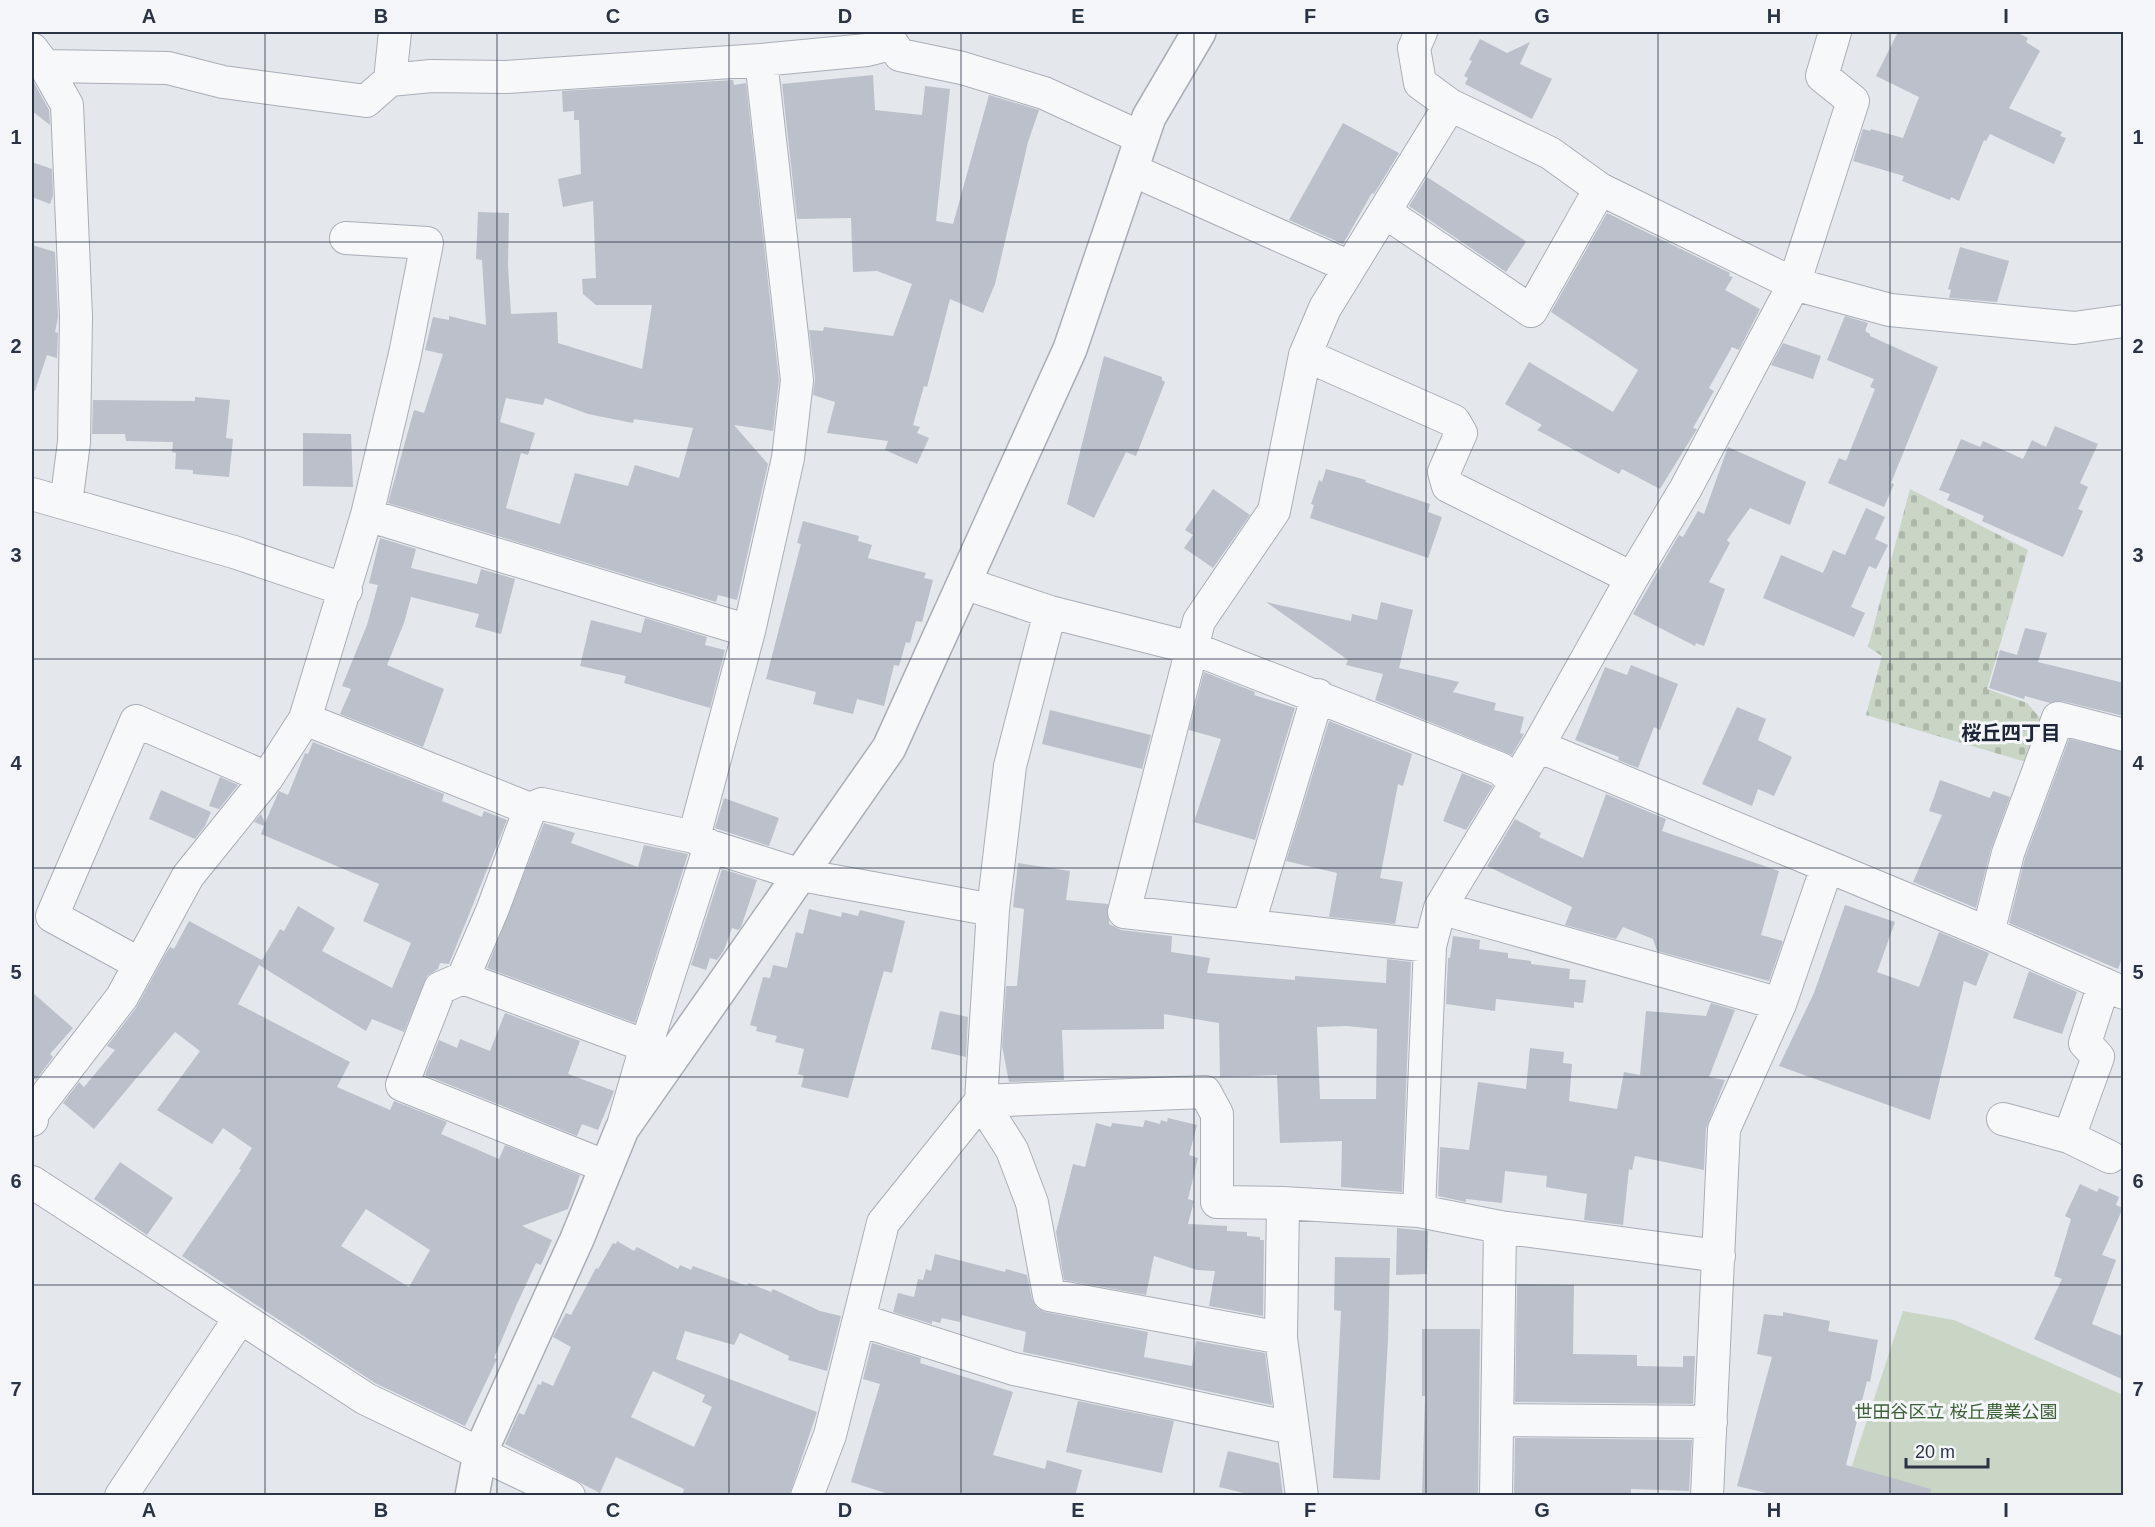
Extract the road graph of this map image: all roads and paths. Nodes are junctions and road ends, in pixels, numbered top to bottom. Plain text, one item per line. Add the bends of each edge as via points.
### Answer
1 (395, 32) edge
2 (1199, 32) edge
3 (1421, 32) edge
4 (1836, 32) edge
5 (887, 38) edge
6 (38, 57) edge
7 (761, 60) junction
8 (390, 80) junction
9 (1450, 105) junction
10 (1142, 138) junction
11 (1132, 170) junction
12 (1600, 189) junction
13 (1385, 213) junction
14 (346, 238) dead end
15 (1350, 267) junction
16 (1794, 284) junction
17 (2124, 321) edge
18 (1305, 355) junction
19 (32, 494) edge
20 (66, 504) junction
21 (367, 515) junction
22 (1632, 578) junction
23 (964, 583) junction
24 (346, 590) junction
25 (1050, 612) junction
26 (749, 631) junction
27 (1192, 648) junction
28 (1318, 695) junction
29 (305, 719) junction
30 (2124, 735) edge
31 (1538, 746) junction
32 (267, 778) junction
33 (1515, 784) junction
34 (530, 808) junction
35 (702, 842) junction
36 (1827, 867) junction
37 (801, 875) junction
38 (1440, 908) junction
39 (993, 910) junction
40 (1248, 926) junction
41 (1988, 933) junction
42 (1430, 946) junction
43 (138, 963) junction
44 (463, 978) junction
45 (2114, 989) edge
46 (1780, 1004) junction
47 (660, 1051) junction
48 (981, 1101) junction
49 (32, 1119) edge
50 (2003, 1119) dead end
51 (2069, 1137) junction
52 (2110, 1157) dead end
53 (607, 1167) junction
54 (32, 1180) edge
55 (1283, 1203) junction
56 (32, 1204) edge
57 (1419, 1211) junction
58 (1500, 1227) junction
59 (1719, 1256) junction
60 (240, 1318) junction
61 (860, 1320) junction
62 (1281, 1338) junction
63 (1497, 1420) junction
64 (1711, 1422) junction
65 (1292, 1428) junction
66 (480, 1453) junction
67 (121, 1496) edge
68 (472, 1496) edge
69 (568, 1496) edge
70 (807, 1496) edge
71 (1302, 1496) edge
72 (1496, 1496) edge
73 (1707, 1496) edge

1 - 8 street
2 - 10 street via 1162,90
3 - 9 street via 1414,48 1420,83
4 - 16 street via 1822,76 1853,101
5 - 7 street via 867,50
5 - 10 street via 900,55 962,68 1044,93
6 - 8 street via 168,68 223,82 366,101
6 - 20 street via 67,105 76,317 74,442
7 - 8 street
7 - 26 street via 797,380 788,458
9 - 12 street via 1550,153
9 - 13 street
10 - 11 street
11 - 15 street
11 - 23 street via 1070,350
12 - 13 street via 1531,311
12 - 16 street
13 - 15 street
14 - 21 street via 427,243
15 - 18 street via 1325,308
16 - 17 street via 1890,310 2073,328
16 - 22 street via 1686,488
18 - 22 street via 1454,421 1461,433 1444,472 1448,486
18 - 27 street via 1274,511 1199,621
19 - 20 street
20 - 24 street via 234,552
21 - 24 street
21 - 26 street
22 - 31 street
23 - 25 street
23 - 37 street via 889,748
24 - 29 street
25 - 27 street
25 - 39 street via 1010,766
26 - 35 street
27 - 28 street
27 - 40 street via 1124,912
28 - 33 street via 1501,769
28 - 40 street
29 - 32 street
29 - 34 street
30 - 41 street via 2058,718 2008,854
31 - 33 street
31 - 36 street
32 - 43 street via 188,876
32 - 43 street via 136,721 52,916
33 - 38 street
34 - 35 street via 542,804
34 - 44 street
35 - 37 street
35 - 47 street
36 - 41 street
36 - 46 street
37 - 39 street
37 - 47 street
38 - 42 street
38 - 46 street
39 - 48 street
40 - 42 street
41 - 45 street
42 - 57 street
43 - 49 street via 122,997
44 - 47 street
44 - 53 street via 440,988 402,1085
45 - 51 street via 2085,1043 2098,1057
46 - 59 street via 1724,1129
47 - 53 street
48 - 55 street via 1205,1092 1217,1114 1217,1203
48 - 61 street via 883,1223
48 - 62 street via 1012,1150 1032,1203 1049,1295
50 - 51 street
51 - 52 street
53 - 66 street
54 - 56 street
54 - 60 street
55 - 57 street
55 - 62 street
57 - 58 street
58 - 59 street
58 - 63 street
59 - 64 street
60 - 66 street via 366,1398
60 - 67 street
61 - 65 street via 1014,1369
61 - 70 street via 830,1435
62 - 65 street
63 - 64 street
63 - 72 street
64 - 73 street
65 - 71 street
66 - 68 street
66 - 69 street

